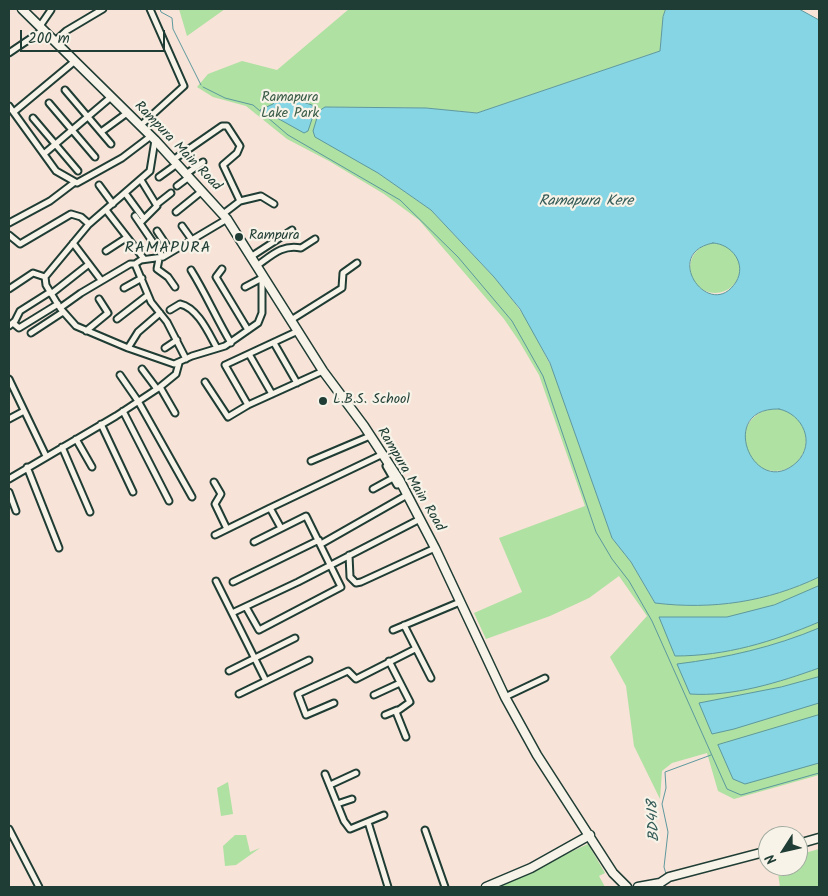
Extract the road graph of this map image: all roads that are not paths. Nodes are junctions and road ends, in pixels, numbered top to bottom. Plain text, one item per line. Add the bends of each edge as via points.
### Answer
1 (22, 9) edge
2 (103, 9) edge
3 (150, 9) edge
4 (51, 10) edge
5 (42, 28) junction
6 (55, 41) junction
7 (10, 49) edge
8 (75, 61) junction
9 (65, 90) dead end
10 (111, 97) junction
11 (49, 102) dead end
12 (9, 106) edge
13 (14, 111) junction
14 (127, 113) junction
15 (88, 116) junction
16 (33, 118) dead end
17 (140, 126) junction
18 (72, 130) junction
19 (101, 132) junction
20 (153, 138) junction
21 (56, 144) junction
22 (111, 144) dead end
23 (45, 153) junction
24 (95, 157) dead end
25 (175, 162) junction
26 (203, 162) dead end
27 (78, 171) dead end
28 (187, 175) junction
29 (159, 177) dead end
30 (141, 180) junction
31 (75, 182) junction
32 (99, 185) dead end
33 (177, 186) dead end
34 (202, 191) junction
35 (125, 193) junction
36 (172, 193) dead end
37 (240, 201) junction
38 (113, 204) junction
39 (157, 204) junction
40 (274, 204) dead end
41 (106, 210) junction
42 (176, 212) dead end
43 (135, 216) dead end
44 (225, 216) junction
45 (142, 221) junction
46 (9, 223) edge
47 (89, 224) junction
48 (182, 226) dead end
49 (292, 230) dead end
50 (158, 231) dead end
51 (9, 235) edge
52 (126, 238) junction
53 (315, 238) dead end
54 (192, 240) junction
55 (73, 243) junction
56 (106, 251) dead end
57 (171, 252) junction
58 (252, 256) junction
59 (161, 258) junction
60 (144, 259) junction
61 (357, 263) dead end
62 (89, 264) junction
63 (135, 264) junction
64 (191, 270) dead end
65 (222, 270) dead end
66 (260, 271) junction
67 (45, 277) junction
68 (142, 278) junction
69 (101, 280) junction
70 (175, 287) dead end
71 (245, 287) dead end
72 (124, 288) dead end
73 (9, 290) edge
74 (51, 293) junction
75 (148, 294) junction
76 (99, 299) dead end
77 (60, 308) junction
78 (170, 310) dead end
79 (160, 313) junction
80 (117, 319) dead end
81 (291, 320) junction
82 (11, 325) edge
83 (248, 330) junction
84 (86, 331) junction
85 (298, 331) junction
86 (31, 333) dead end
87 (177, 340) junction
88 (231, 343) junction
89 (274, 343) junction
90 (128, 348) junction
91 (165, 348) dead end
92 (218, 348) junction
93 (249, 354) junction
94 (186, 359) junction
95 (179, 363) junction
96 (142, 369) dead end
97 (323, 371) junction
98 (120, 375) dead end
99 (9, 379) edge
100 (205, 382) dead end
101 (297, 383) junction
102 (158, 388) junction
103 (11, 391) edge
104 (272, 394) junction
105 (138, 401) junction
106 (248, 405) junction
107 (24, 411) junction
108 (123, 411) junction
109 (175, 413) dead end
110 (9, 419) edge
111 (101, 424) junction
112 (370, 436) junction
113 (76, 439) junction
114 (62, 447) junction
115 (383, 454) junction
116 (46, 456) junction
117 (311, 461) dead end
118 (388, 464) junction
119 (27, 468) junction
120 (92, 468) dead end
121 (393, 478) junction
122 (9, 479) edge
123 (214, 482) dead end
124 (401, 484) junction
125 (373, 489) dead end
126 (9, 492) edge
127 (133, 492) dead end
128 (407, 495) junction
129 (192, 497) dead end
130 (169, 501) dead end
131 (270, 508) junction
132 (16, 511) dead end
133 (90, 512) dead end
134 (420, 519) junction
135 (281, 528) junction
136 (227, 529) junction
137 (215, 535) dead end
138 (254, 542) dead end
139 (320, 542) junction
140 (59, 548) dead end
141 (436, 548) junction
142 (350, 555) junction
143 (331, 565) junction
144 (216, 580) dead end
145 (234, 582) dead end
146 (460, 602) junction
147 (246, 606) junction
148 (232, 613) junction
149 (404, 625) junction
150 (393, 630) dead end
151 (295, 638) dead end
152 (415, 650) junction
153 (254, 658) junction
154 (309, 660) dead end
155 (389, 661) junction
156 (229, 671) dead end
157 (431, 678) dead end
158 (545, 678) dead end
159 (266, 681) junction
160 (400, 683) junction
161 (239, 694) dead end
162 (374, 695) dead end
163 (505, 697) junction
164 (334, 703) dead end
165 (397, 710) junction
166 (385, 714) dead end
167 (406, 737) dead end
168 (356, 773) dead end
169 (325, 774) dead end
170 (330, 785) junction
171 (352, 799) dead end
172 (337, 804) junction
173 (384, 815) dead end
174 (368, 822) junction
175 (9, 829) edge
176 (425, 830) dead end
177 (590, 835) junction
178 (758, 854) edge
179 (664, 881) edge
180 (39, 887) edge
181 (388, 887) edge
182 (444, 887) edge
183 (486, 887) edge
184 (627, 887) edge
185 (638, 887) edge

1 - 5 main road, Rampura Main Road
2 - 6 street
3 - 17 street via 184,86
4 - 5 street
5 - 6 main road, Rampura Main Road
5 - 7 street
6 - 8 main road, Rampura Main Road
8 - 10 main road, Rampura Main Road
8 - 13 street
9 - 15 street
10 - 14 main road, Rampura Main Road
10 - 15 street
11 - 18 street
12 - 13 street
13 - 23 street
14 - 17 main road, Rampura Main Road
14 - 19 street
15 - 18 street
15 - 19 street
16 - 21 street
17 - 20 main road, Rampura Main Road
18 - 21 street
18 - 24 street
19 - 22 street
20 - 25 main road, Rampura Main Road
20 - 30 street via 151,170
20 - 31 street
21 - 23 street
21 - 27 street
23 - 31 street via 56,170
25 - 28 main road, Rampura Main Road
25 - 29 street
25 - 37 street via 222,126 227,126 240,146 223,165
26 - 28 street
28 - 33 street
28 - 34 main road, Rampura Main Road
30 - 35 street
30 - 39 street
31 - 46 street via 50,201
32 - 38 street
34 - 42 street
34 - 44 main road, Rampura Main Road
35 - 38 street
35 - 45 street
36 - 39 street
37 - 40 street via 261,196
37 - 44 street
38 - 41 street
39 - 45 street
41 - 47 street
41 - 52 street
43 - 45 street
44 - 54 street
44 - 58 main road, Rampura Main Road
45 - 59 street
47 - 51 street via 71,214 20,244
47 - 55 street
48 - 54 street
49 - 58 street
50 - 57 street
52 - 56 street
52 - 60 street
53 - 66 street via 300,248 283,248
54 - 57 street
55 - 62 street
55 - 67 street
57 - 59 street
58 - 66 main road, Rampura Main Road
59 - 60 street
59 - 70 street via 157,269
60 - 63 street
61 - 81 street via 343,273 342,288
62 - 69 street
62 - 74 street
63 - 68 street
63 - 69 street
64 - 88 street
65 - 83 street via 216,277
66 - 71 street
66 - 81 main road, Rampura Main Road
66 - 83 street via 262,313 258,323
67 - 73 street via 33,273
67 - 74 street
68 - 72 street
68 - 75 street
69 - 77 street
74 - 77 street
74 - 82 street via 20,312
75 - 79 street
75 - 80 street
76 - 84 street via 108,313
77 - 82 street via 19,328
77 - 84 street via 71,323
77 - 86 street
78 - 92 street via 180,304 187,308 202,323
79 - 87 street
79 - 90 street via 138,332
81 - 85 main road, Rampura Main Road
83 - 88 street
84 - 90 street
85 - 89 street
85 - 97 main road, Rampura Main Road
87 - 91 street
87 - 94 street
88 - 92 street
89 - 93 street
89 - 101 street
90 - 95 street via 170,363
92 - 94 street
93 - 104 street
93 - 106 street via 225,367
94 - 95 street
95 - 102 street via 176,374
96 - 102 street
97 - 101 street
97 - 112 main road, Rampura Main Road
98 - 105 street
99 - 103 street
100 - 106 street via 228,417
101 - 104 street
102 - 105 street
102 - 109 street
103 - 107 street
104 - 106 street
105 - 108 street
105 - 129 street
107 - 110 street
107 - 116 street
108 - 111 street
108 - 130 street
111 - 113 street
111 - 127 street
112 - 115 main road, Rampura Main Road
112 - 117 street
113 - 114 street
113 - 120 street
114 - 116 street
114 - 133 street
115 - 118 main road, Rampura Main Road
115 - 131 street
116 - 119 street
118 - 121 street via 386,466
118 - 124 main road, Rampura Main Road
119 - 122 street
119 - 140 street
121 - 124 street via 398,485
121 - 125 street
123 - 136 street via 221,494 215,504
124 - 128 main road, Rampura Main Road
126 - 132 street
128 - 134 main road, Rampura Main Road
128 - 139 street
131 - 135 street
131 - 136 street
134 - 141 main road, Rampura Main Road
134 - 142 street
135 - 138 street
135 - 139 street via 306,516
136 - 137 street
139 - 143 street
139 - 145 street
141 - 142 street via 356,583 350,577
141 - 146 main road, Rampura Main Road
142 - 143 street
143 - 147 street
143 - 147 street via 341,585 339,590 259,630
144 - 148 street
146 - 149 street
146 - 163 main road, Rampura Main Road
147 - 148 street
148 - 153 street
149 - 150 street
149 - 152 street
151 - 153 street
152 - 155 street
152 - 157 street
153 - 156 street
153 - 159 street
154 - 159 street
155 - 160 street
155 - 164 street via 356,679 348,671 298,695 306,715
158 - 163 street
159 - 161 street
160 - 162 street
160 - 165 street via 410,702
163 - 177 main road, Rampura Main Road
165 - 166 street
165 - 167 street
168 - 170 street
169 - 170 street
170 - 172 street
171 - 172 street
172 - 174 street via 350,829
173 - 174 street
174 - 181 street
175 - 180 street
176 - 182 street
177 - 183 main road via 531,868
177 - 184 main road, Rampura Main Road via 613,873
178 - 179 main road
179 - 185 main road

